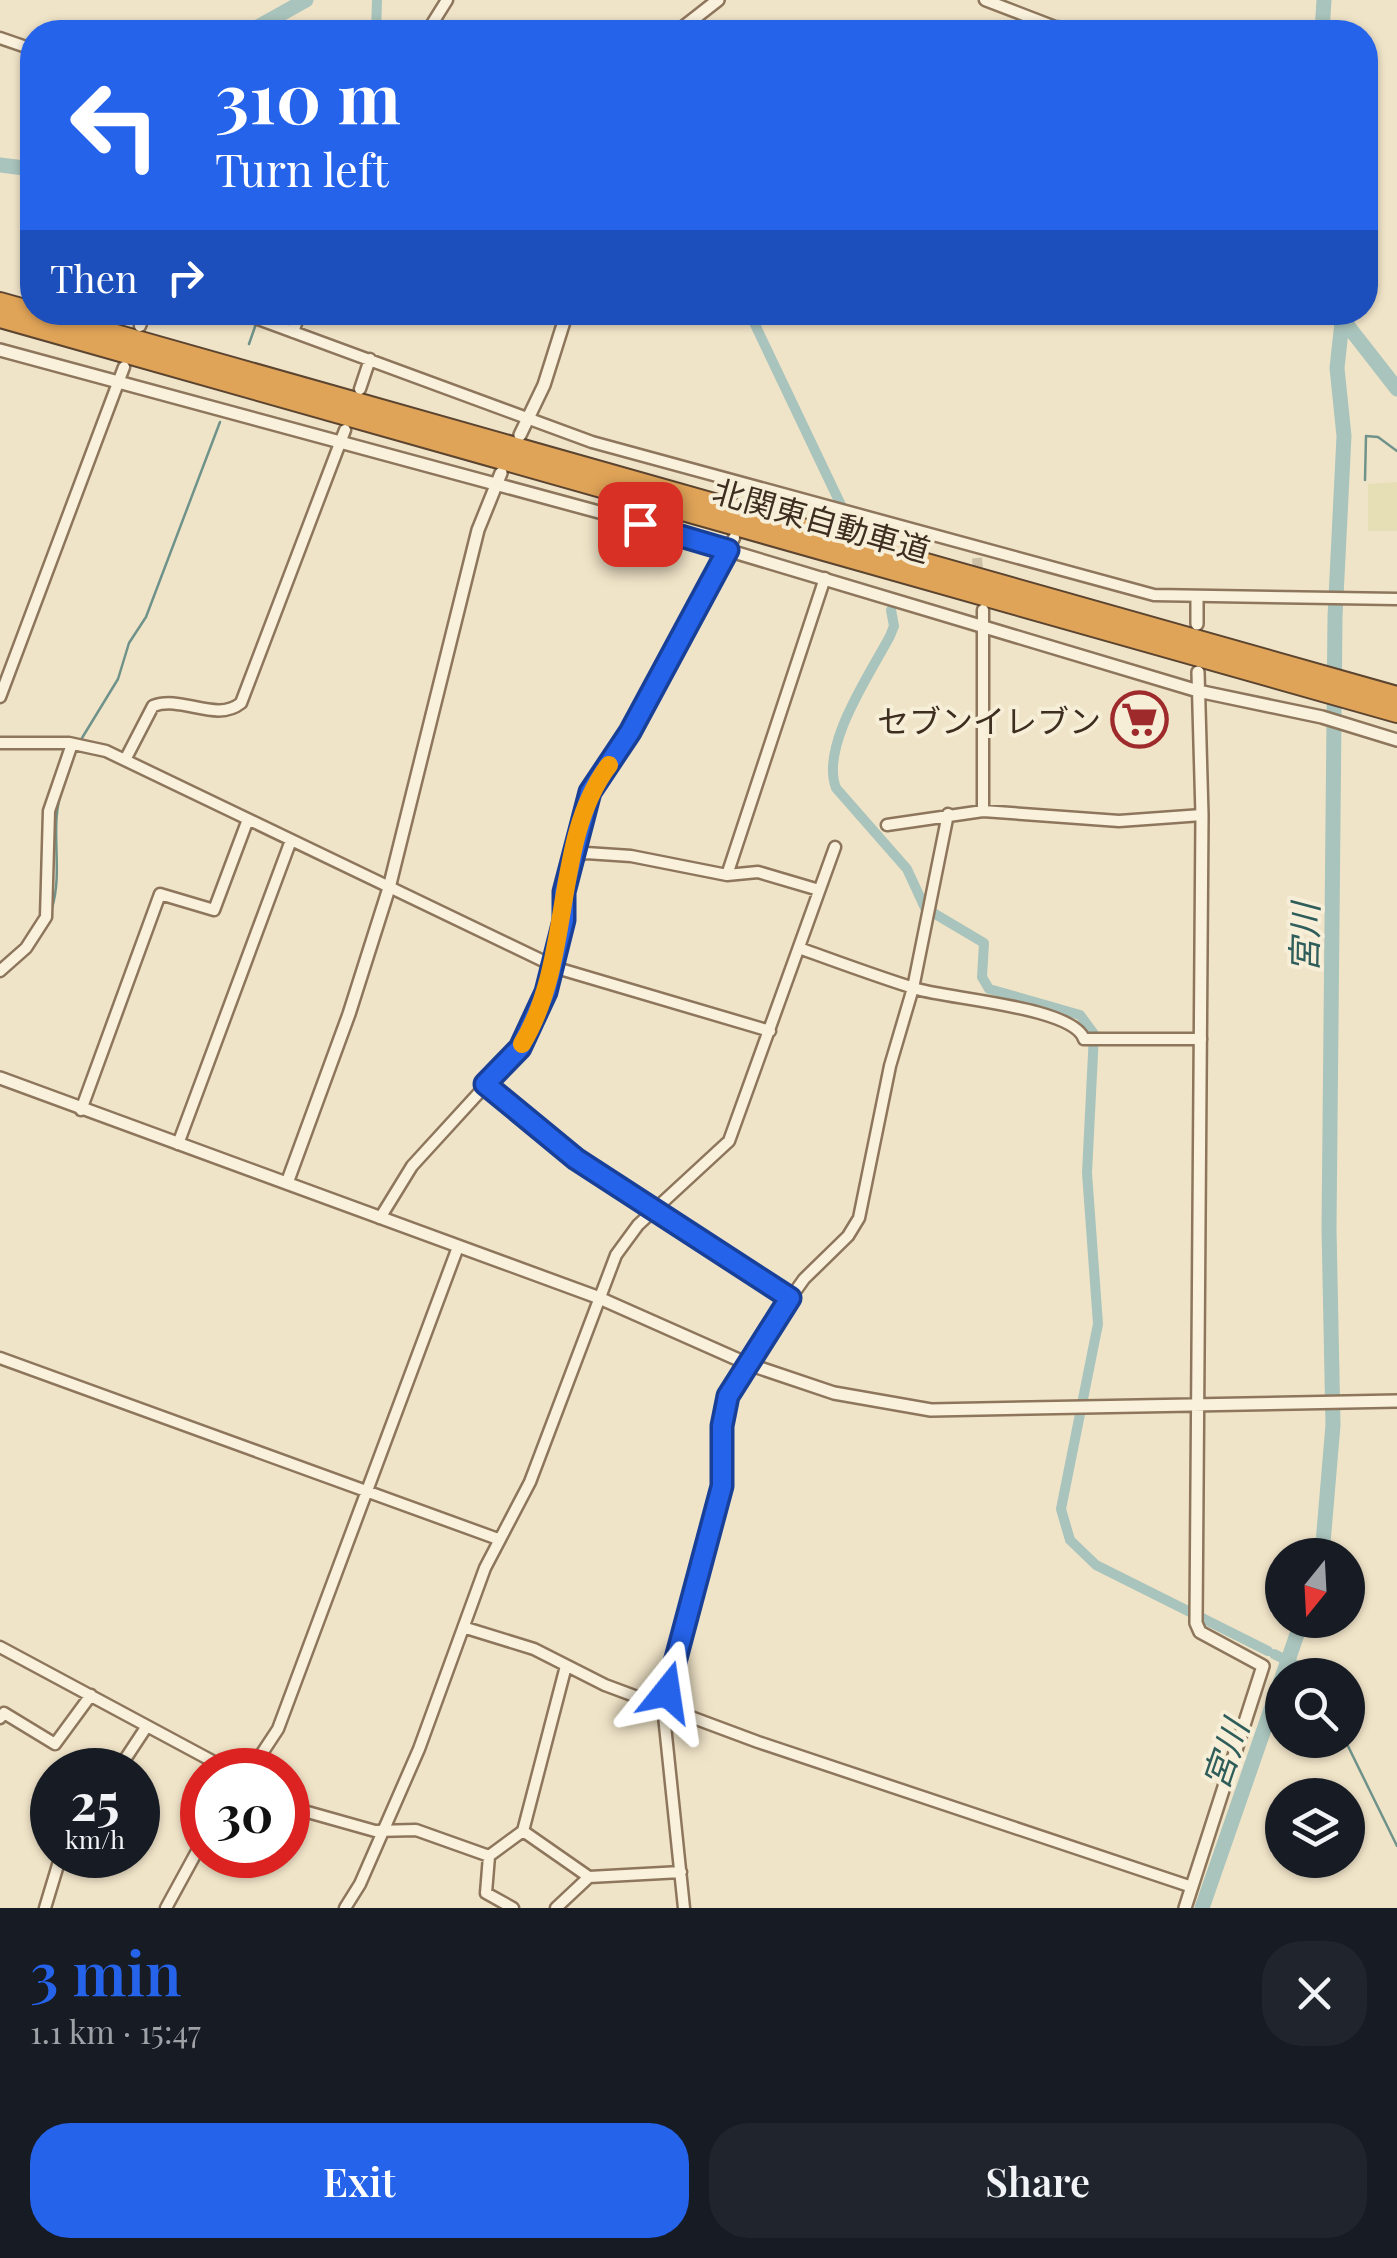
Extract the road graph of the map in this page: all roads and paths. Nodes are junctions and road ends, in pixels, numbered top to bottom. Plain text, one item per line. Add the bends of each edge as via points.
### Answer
1 (718, 0) edge
2 (985, 0) edge
3 (692, 20) edge
4 (1040, 20) edge
5 (25, 325) edge
6 (80, 325) edge
7 (274, 325) edge
8 (295, 325) edge
9 (562, 325) edge
10 (293, 332) junction
11 (0, 350) edge
12 (370, 359) junction
13 (124, 367) dead end
14 (118, 382) junction
15 (360, 389) dead end
16 (528, 418) junction
17 (343, 435) junction
18 (520, 435) dead end
19 (499, 479) junction
20 (760, 489) junction
21 (753, 501) dead end
22 (732, 544) junction
23 (974, 544) junction
24 (976, 558) tunnel mouth
25 (825, 578) junction
26 (1198, 597) junction
27 (1397, 599) edge
28 (983, 617) junction
29 (1197, 624) dead end
30 (1198, 672) dead end
31 (1312, 680) junction
32 (1198, 692) junction
33 (1357, 693) junction
34 (1397, 696) edge
35 (0, 697) edge
36 (1397, 712) edge
37 (1397, 740) edge
38 (0, 743) edge
39 (72, 744) junction
40 (124, 760) junction
41 (983, 811) junction
42 (948, 814) junction
43 (1202, 815) junction
44 (247, 822) junction
45 (887, 825) dead end
46 (290, 843) junction
47 (834, 847) dead end
48 (575, 857) junction
49 (728, 874) junction
50 (389, 888) junction
51 (819, 890) junction
52 (800, 948) junction
53 (552, 964) junction
54 (0, 971) edge
55 (913, 988) junction
56 (770, 1031) junction
57 (1201, 1038) junction
58 (0, 1078) edge
59 (485, 1084) junction
60 (81, 1110) junction
61 (178, 1144) junction
62 (287, 1183) junction
63 (656, 1209) junction
64 (380, 1218) junction
65 (458, 1247) junction
66 (597, 1297) junction
67 (790, 1298) junction
68 (0, 1358) edge
69 (748, 1364) junction
70 (1397, 1401) edge
71 (1198, 1404) junction
72 (367, 1491) junction
73 (498, 1540) junction
74 (466, 1628) junction
75 (0, 1647) edge
76 (566, 1666) junction
77 (91, 1695) junction
78 (663, 1706) junction
79 (0, 1718) edge
80 (147, 1726) junction
81 (132, 1748) edge
82 (188, 1748) edge
83 (265, 1748) edge
84 (310, 1814) edge
85 (383, 1828) junction
86 (522, 1831) junction
87 (489, 1856) junction
88 (681, 1872) junction
89 (590, 1877) junction
90 (53, 1878) edge
91 (182, 1878) edge
92 (1192, 1887) junction
93 (45, 1908) edge
94 (166, 1908) edge
95 (345, 1908) edge
96 (514, 1908) edge
97 (556, 1908) edge
98 (684, 1908) edge
99 (1185, 1908) edge

1 - 3 street
2 - 4 street
5 - 31 highway, 北関東自動車道
6 - 31 highway, 北関東自動車道
7 - 10 street
8 - 10 street
9 - 16 street
10 - 12 street
11 - 14 street
12 - 15 street
12 - 16 street
13 - 14 street
14 - 17 street
14 - 35 street
16 - 18 street
16 - 20 street
17 - 19 street
17 - 40 street via 241,704 221,712 172,702 153,706
19 - 22 street
19 - 50 street via 478,530
20 - 21 street
20 - 23 street
22 - 25 street
22 - 48 street via 630,732 594,784
23 - 24 street
23 - 26 street via 1154,595
25 - 28 street
25 - 49 street
26 - 27 street
26 - 29 street
28 - 32 street
28 - 41 street
30 - 32 street
31 - 33 highway, 北関東自動車道
32 - 37 street
32 - 43 street
33 - 34 highway, 北関東自動車道
33 - 36 highway, 北関東自動車道
38 - 39 street
39 - 40 street
39 - 54 street via 50,812 46,917
40 - 44 street
41 - 42 street
41 - 43 street via 1120,822
42 - 45 street
42 - 55 street
43 - 57 street
44 - 46 street
44 - 60 street via 214,910 160,894
46 - 50 street
46 - 61 street
47 - 51 street
48 - 49 street via 630,856
48 - 53 street
49 - 51 street via 758,872
50 - 53 street
50 - 62 street
51 - 52 street
52 - 55 street
52 - 56 street
53 - 56 street via 616,989
53 - 59 street via 526,1038
55 - 57 street via 1020,1009 1093,1039
55 - 67 street via 859,1218
56 - 63 street via 729,1141
57 - 71 street
58 - 60 street
59 - 63 street via 576,1159
59 - 64 street via 412,1166
60 - 61 street
61 - 62 street
62 - 64 street
63 - 66 street via 627,1238
63 - 67 street
64 - 65 street
65 - 66 street
65 - 72 street
66 - 69 street
66 - 73 street via 530,1482
67 - 69 street
68 - 72 street
69 - 71 street via 890,1406
69 - 78 street via 724,1408 722,1486
70 - 71 street
71 - 92 street via 1196,1623 1200,1632 1262,1666
72 - 73 street
72 - 83 street
73 - 74 street
74 - 76 street
74 - 85 street
75 - 77 street
76 - 78 street
76 - 86 street
77 - 79 street via 55,1744 4,1713
77 - 80 street
78 - 88 street
78 - 92 street
80 - 81 street
80 - 82 street
84 - 85 street
85 - 87 street via 416,1830
85 - 95 street
86 - 87 street
86 - 89 street
87 - 96 street via 486,1893
88 - 89 street
88 - 98 street
89 - 97 street
90 - 93 street
91 - 94 street
92 - 99 street

